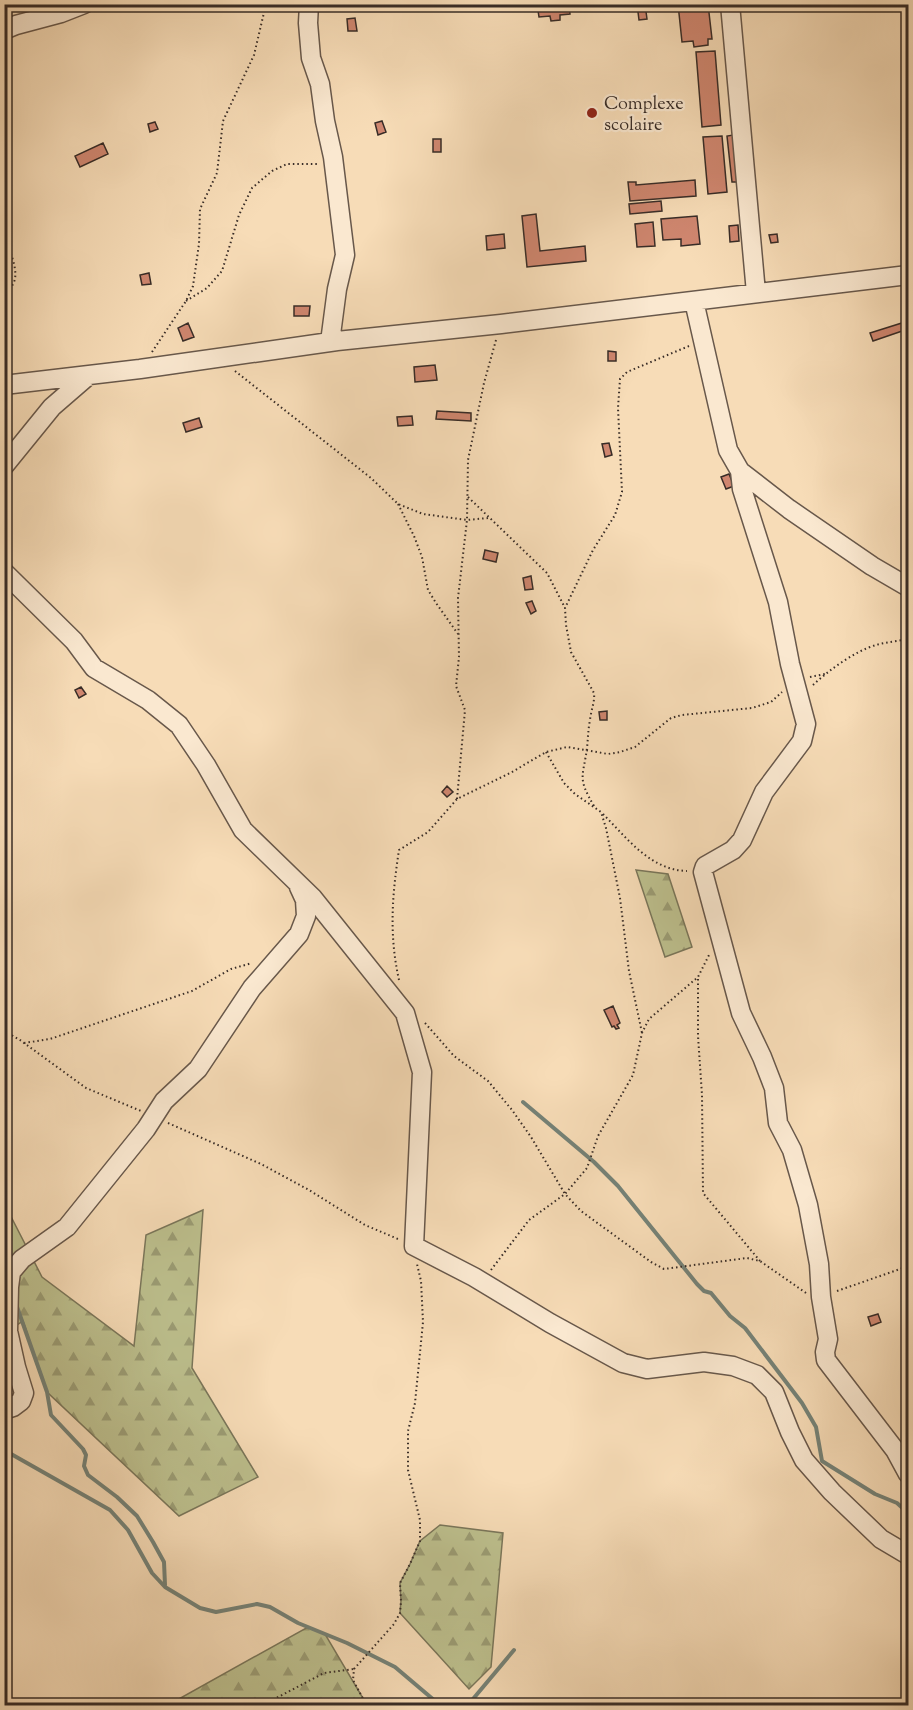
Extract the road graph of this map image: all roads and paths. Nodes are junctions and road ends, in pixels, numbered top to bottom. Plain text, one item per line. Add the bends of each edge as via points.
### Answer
1 (84, 4) edge
2 (266, 4) edge
3 (309, 4) edge
4 (730, 4) edge
5 (4, 30) edge
6 (334, 164) junction
7 (4, 237) edge
8 (909, 275) edge
9 (4, 293) edge
10 (756, 293) junction
11 (186, 301) junction
12 (694, 301) junction
13 (501, 324) junction
14 (704, 340) junction
15 (330, 342) junction
16 (218, 358) junction
17 (140, 369) junction
18 (89, 375) junction
19 (4, 385) edge
20 (4, 466) edge
21 (740, 471) junction
22 (468, 497) junction
23 (398, 504) junction
24 (488, 518) junction
25 (467, 520) junction
26 (4, 572) edge
27 (909, 587) edge
28 (566, 608) junction
29 (459, 635) junction
30 (909, 639) edge
31 (825, 674) junction
32 (795, 681) junction
33 (801, 702) junction
34 (587, 750) junction
35 (546, 752) junction
36 (457, 799) junction
37 (594, 806) junction
38 (601, 812) junction
39 (705, 866) junction
40 (297, 883) junction
41 (710, 947) dead end
42 (279, 955) junction
43 (698, 978) junction
44 (405, 1013) junction
45 (424, 1022) dead end
46 (4, 1031) edge
47 (642, 1033) junction
48 (24, 1043) junction
49 (154, 1117) junction
50 (565, 1194) junction
51 (414, 1246) junction
52 (760, 1261) junction
53 (909, 1268) edge
54 (481, 1282) junction
55 (821, 1297) junction
56 (4, 1410) edge
57 (909, 1474) edge
58 (909, 1555) edge
59 (354, 1669) junction
60 (261, 1706) edge
61 (367, 1706) edge

1 - 5 street
2 - 11 path via 254,55 223,121 217,172 200,209 193,286
3 - 6 street via 310,58 320,84
4 - 10 street
6 - 11 path via 286,164 252,188 239,215 222,271 207,288
6 - 15 street via 345,255
7 - 9 path via 15,276 14,284
8 - 10 street
10 - 12 street
11 - 17 path
12 - 13 street
12 - 14 street
13 - 15 street
13 - 22 path via 468,460
14 - 21 street via 728,450
14 - 28 path via 627,372 620,379 622,492 615,514
15 - 16 street
16 - 17 street
16 - 23 path via 371,478
17 - 18 street
18 - 19 street
18 - 20 street via 52,407
21 - 27 street via 872,566
21 - 32 street via 742,489 778,602
22 - 24 path
22 - 25 path
23 - 25 path via 423,514
23 - 29 path via 422,557 428,590
24 - 25 path
24 - 28 path via 547,573
25 - 29 path
26 - 40 street via 74,641 94,668 148,700 179,725 243,830
28 - 34 path via 571,652 594,693
29 - 36 path via 456,686 465,710
30 - 31 path via 866,649
31 - 32 path
31 - 33 path
32 - 33 street
32 - 34 path via 771,702 671,718 635,747 620,752
33 - 39 street via 806,724 802,741 764,792 742,840 733,850
34 - 35 path via 567,747
34 - 37 path via 582,784
35 - 36 path
35 - 37 path via 564,783
36 - 44 path via 428,832 399,850 392,930
37 - 38 path
38 - 39 path via 638,850 661,866 686,871
38 - 47 path
39 - 55 street via 703,872 741,1012 774,1088 778,1123 792,1150 808,1205
40 - 42 street via 305,900 306,916 299,934
40 - 44 street
41 - 43 path
42 - 48 path via 231,969 192,991 50,1039
42 - 49 street via 198,1069 164,1101
43 - 47 path via 650,1019
43 - 52 path via 703,1193
44 - 51 street via 422,1072
45 - 50 path via 454,1056 488,1081 512,1110
46 - 48 path
47 - 50 path via 633,1075 598,1136 587,1168
48 - 49 path via 86,1088
49 - 51 path via 261,1164 366,1225
49 - 56 street via 67,1227 22,1259 11,1272 9,1331 24,1393 14,1407
50 - 52 path via 581,1211 664,1269 747,1258
50 - 54 path via 530,1220
51 - 54 street
51 - 59 path via 423,1322 408,1431 408,1470 420,1520 420,1540 400,1583 400,1613
52 - 55 path via 806,1293
53 - 55 path
54 - 58 street via 623,1363 647,1369 704,1362 733,1366 757,1375 774,1392 804,1460 881,1539
55 - 57 street via 828,1339 826,1360
59 - 60 path via 324,1672
59 - 61 path via 353,1680

